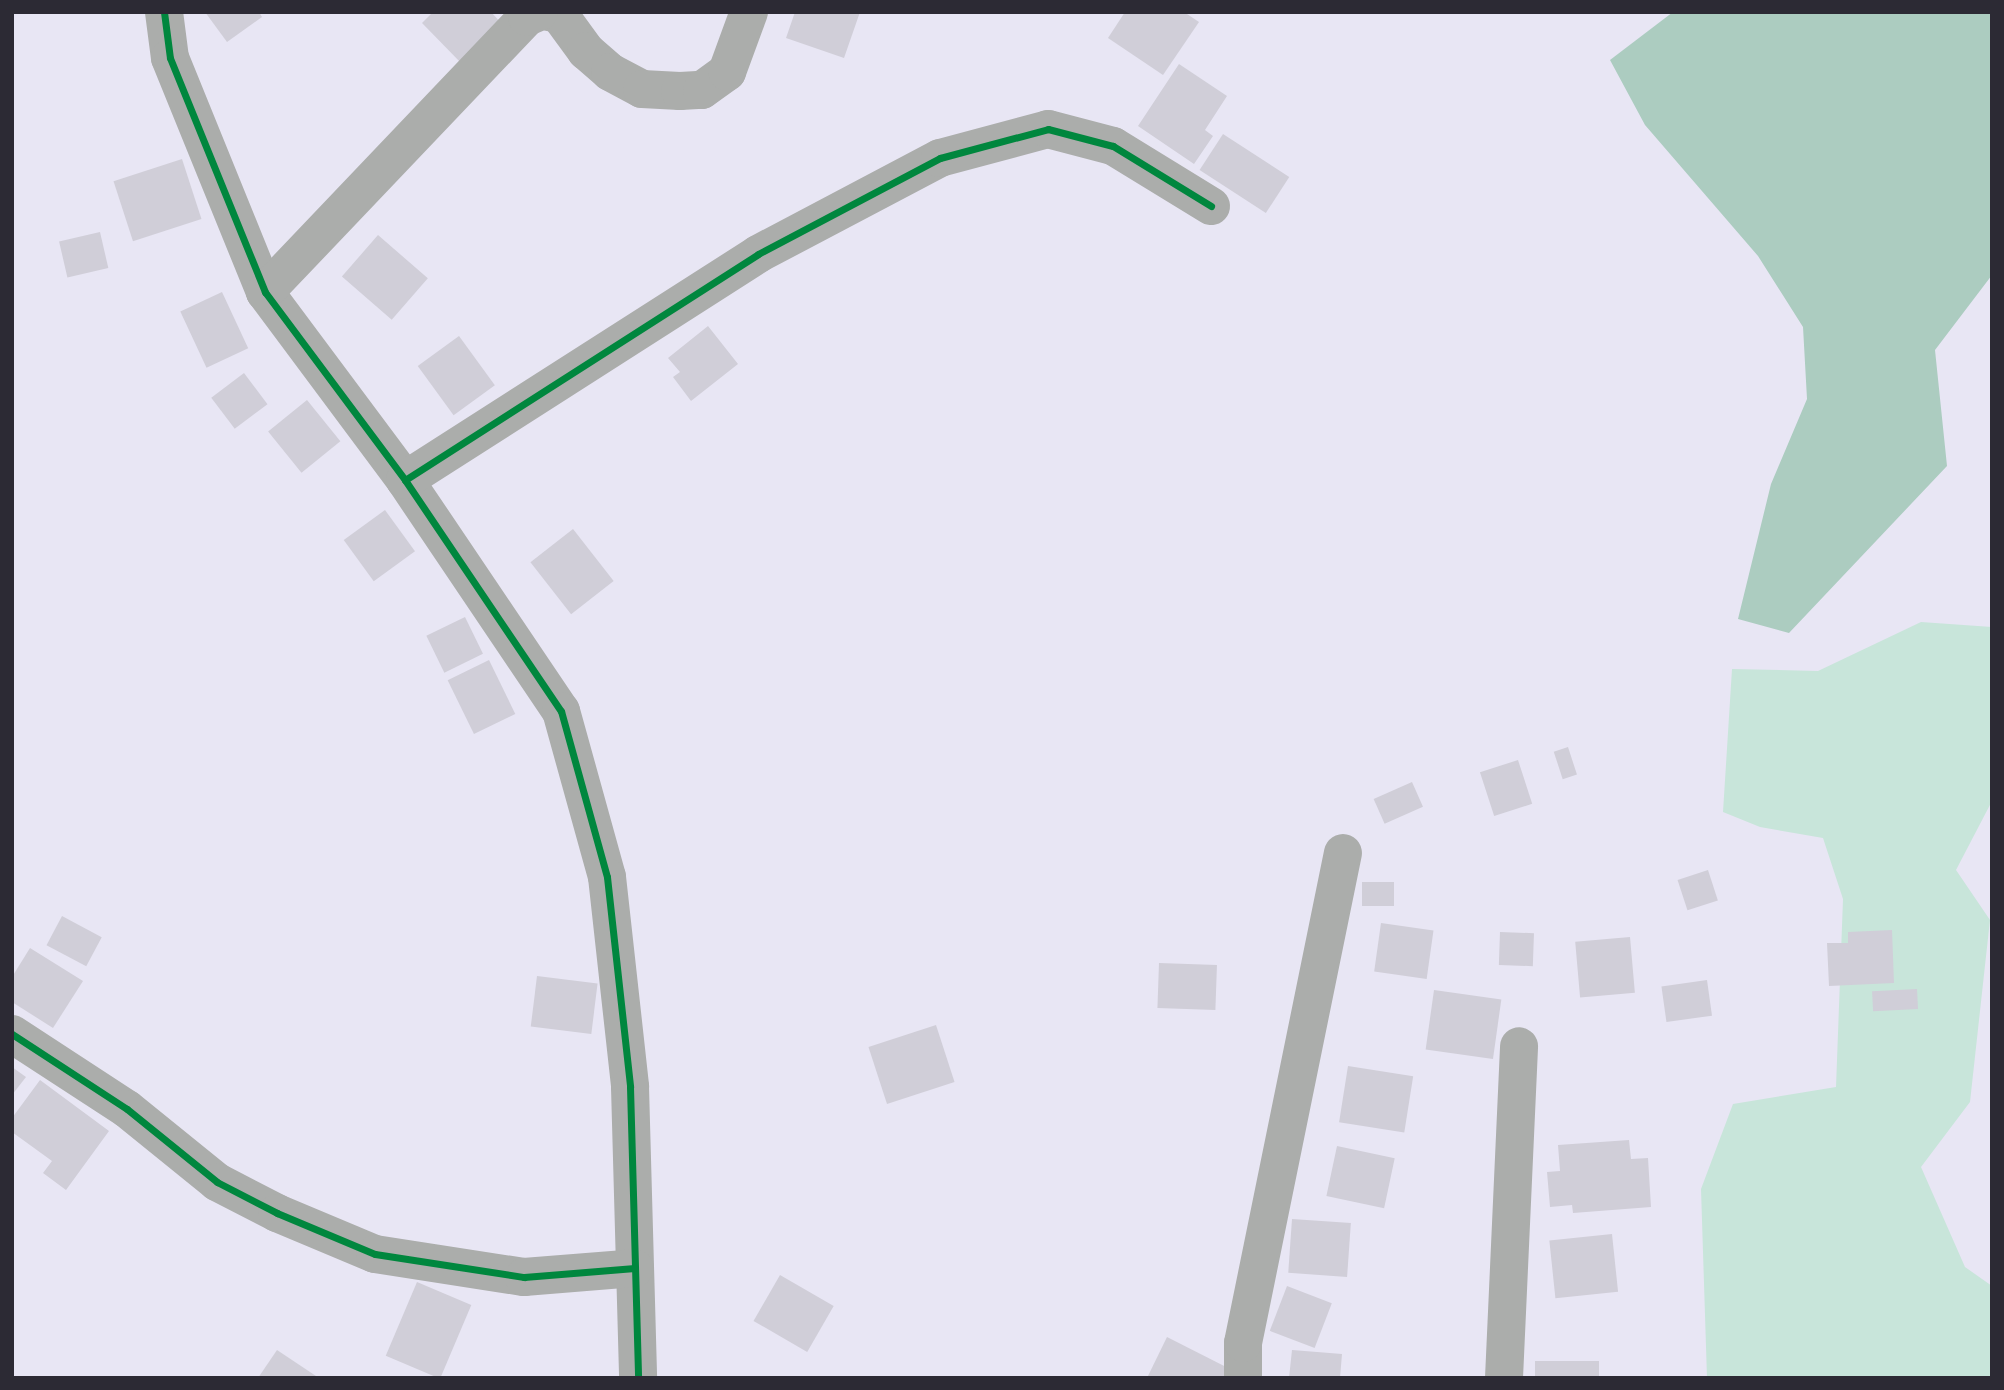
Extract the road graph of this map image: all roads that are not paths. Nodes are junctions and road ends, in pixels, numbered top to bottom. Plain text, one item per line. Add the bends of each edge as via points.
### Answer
1 (164, 12) edge
2 (539, 12) edge
3 (549, 12) edge
4 (749, 12) edge
5 (1211, 206) dead end
6 (265, 292) junction
7 (405, 480) junction
8 (1343, 853) dead end
9 (12, 1034) edge
10 (1519, 1046) dead end
11 (635, 1268) junction
12 (638, 1378) edge
13 (1242, 1378) edge
14 (1504, 1378) edge

1 - 6 street via 170,58
2 - 6 street via 527,17
3 - 4 street via 559,15 586,51 610,72 642,89 680,91 702,90 727,72
5 - 7 street via 1113,146 1048,129 940,159 758,254
6 - 7 street
7 - 11 street via 561,711 607,877 630,1087
8 - 13 street via 1242,1343
9 - 11 street via 127,1110 217,1182 375,1254 524,1277
10 - 14 street
11 - 12 street

